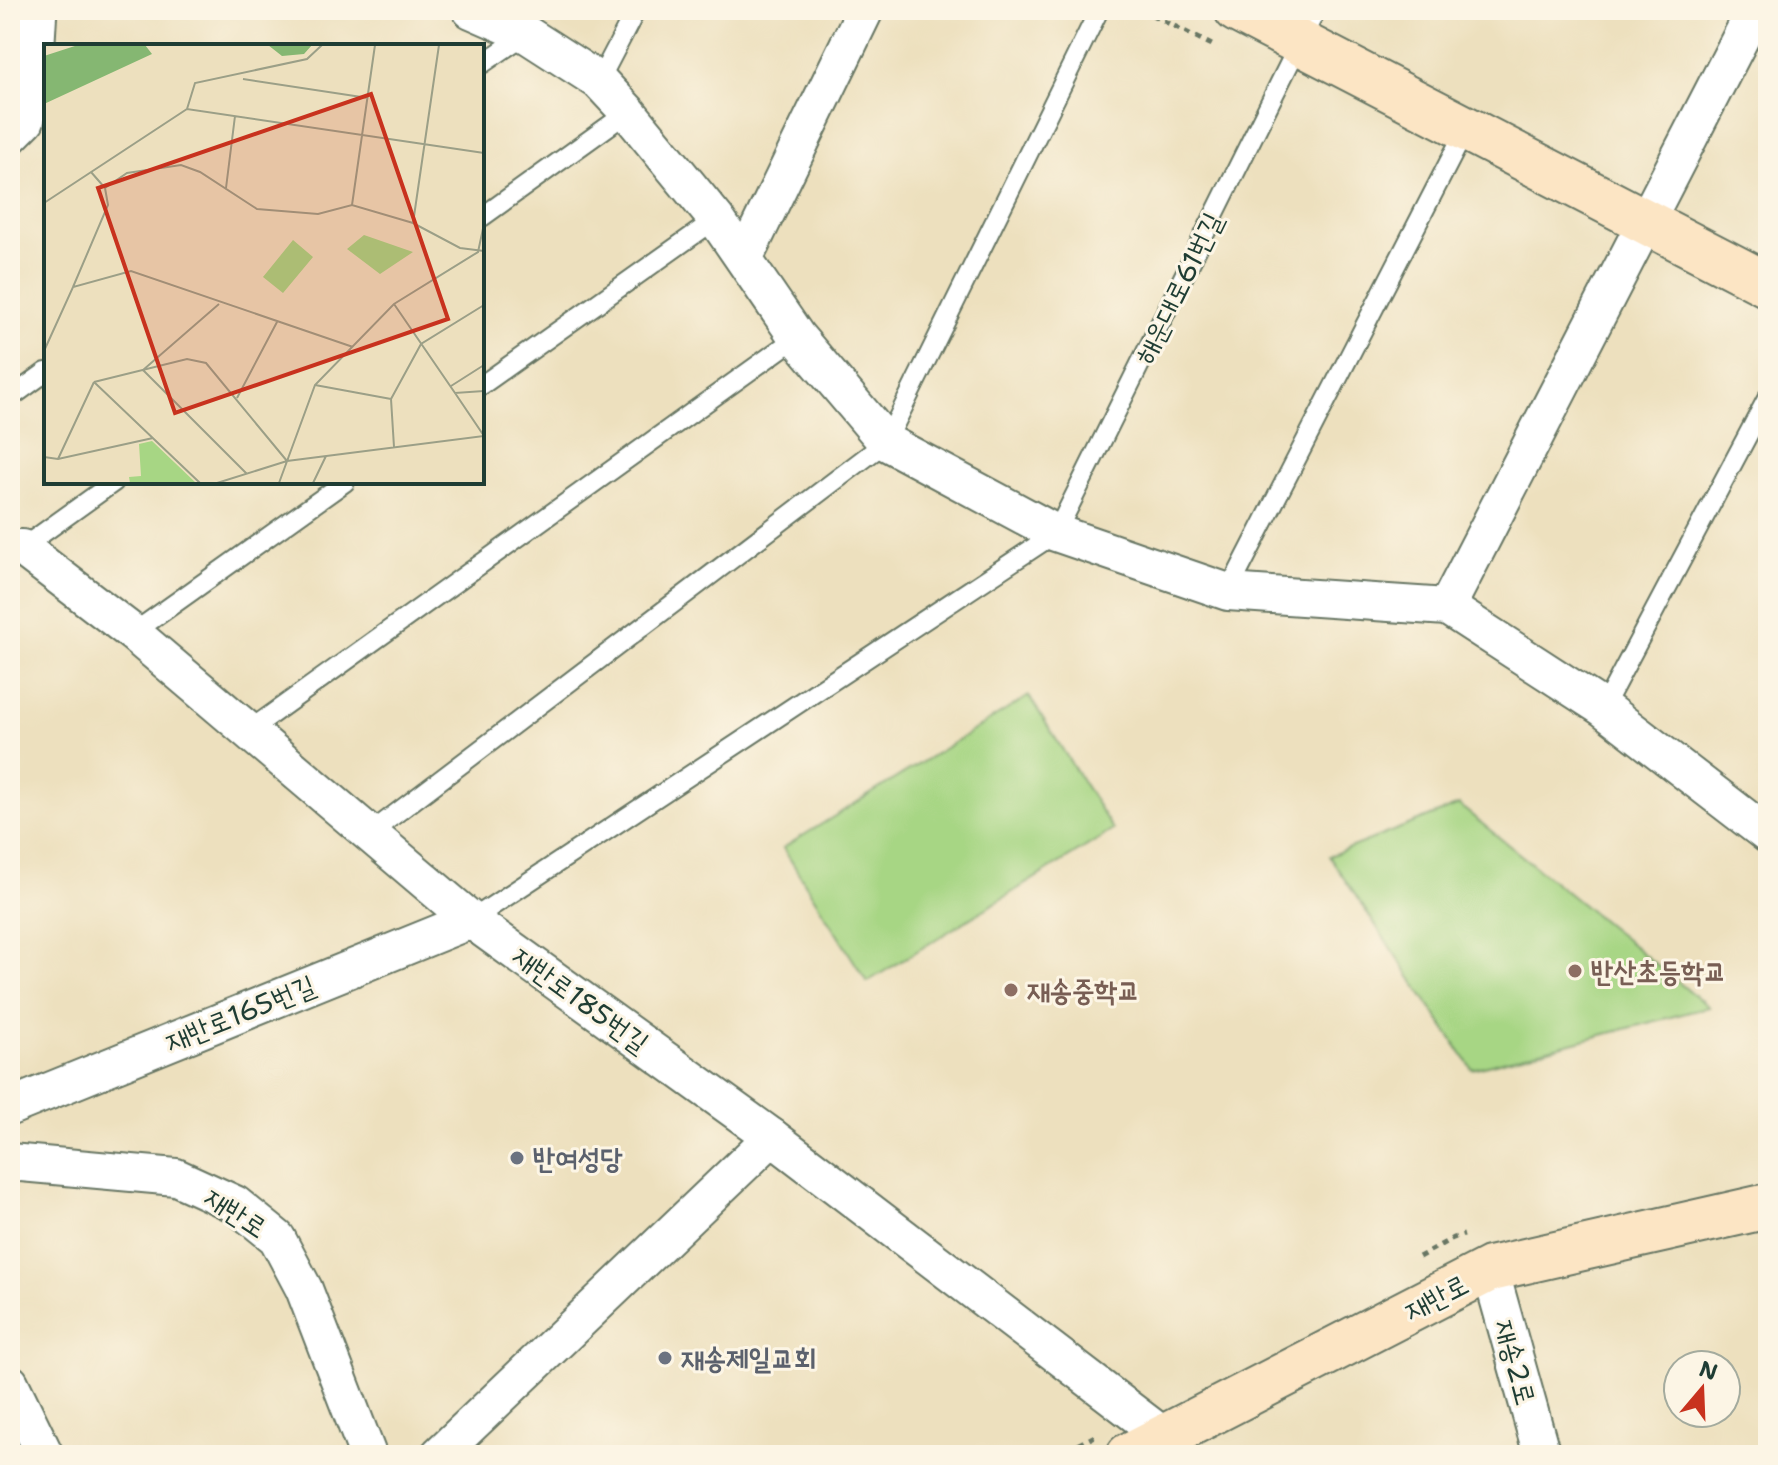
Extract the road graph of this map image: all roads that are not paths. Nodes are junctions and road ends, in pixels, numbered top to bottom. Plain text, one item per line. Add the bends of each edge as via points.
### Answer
1 (471, 10) edge
2 (636, 10) edge
3 (865, 10) edge
4 (1099, 10) edge
5 (1237, 10) edge
6 (43, 12) edge
7 (1748, 12) edge
8 (1308, 26) edge
9 (526, 34) junction
10 (484, 63) edge
11 (599, 81) junction
12 (628, 112) junction
13 (1466, 129) junction
14 (10, 136) edge
15 (484, 216) edge
16 (716, 219) junction
17 (1646, 222) junction
18 (744, 259) junction
19 (1768, 285) edge
20 (797, 337) junction
21 (44, 373) edge
22 (484, 384) edge
23 (1768, 397) edge
24 (10, 398) edge
25 (886, 442) junction
26 (111, 484) edge
27 (342, 484) edge
28 (1056, 533) junction
29 (16, 548) edge
30 (1228, 592) junction
31 (1447, 607) junction
32 (133, 633) junction
33 (1603, 708) junction
34 (247, 732) junction
35 (369, 834) junction
36 (1768, 834) edge
37 (471, 920) junction
38 (10, 1107) edge
39 (772, 1137) junction
40 (10, 1162) edge
41 (1768, 1206) edge
42 (1490, 1269) junction
43 (10, 1383) edge
44 (1147, 1446) edge
45 (45, 1455) edge
46 (368, 1455) edge
47 (439, 1455) edge
48 (1542, 1455) edge

1 - 9 street
2 - 11 lane
3 - 18 street
4 - 25 lane
5 - 8 main road
6 - 14 street via 26,120
7 - 17 street
8 - 13 main road
8 - 28 lane, 해운대로61번길
9 - 10 lane
9 - 11 street
11 - 12 street
12 - 15 lane
12 - 16 street
13 - 17 main road
13 - 30 lane
16 - 18 street
16 - 22 lane
17 - 19 main road
17 - 31 street
18 - 20 street
20 - 25 street
20 - 34 lane
21 - 24 lane
23 - 33 lane
25 - 28 street
25 - 35 lane
26 - 29 lane
27 - 32 lane
28 - 30 street
28 - 37 lane
29 - 32 street, 재반로185번길
30 - 31 street
31 - 33 street
32 - 34 street, 재반로185번길
33 - 36 street
34 - 35 street, 재반로185번길
35 - 37 street, 재반로185번길
37 - 38 street, 재반로165번길
37 - 39 street, 재반로185번길
39 - 44 street, 재반로185번길
39 - 47 street
40 - 46 street, 재반로 via 176,1177 235,1204 277,1238 304,1289
41 - 42 main road, 재반로
42 - 44 main road, 재반로
42 - 48 street, 재송2로
43 - 45 street

